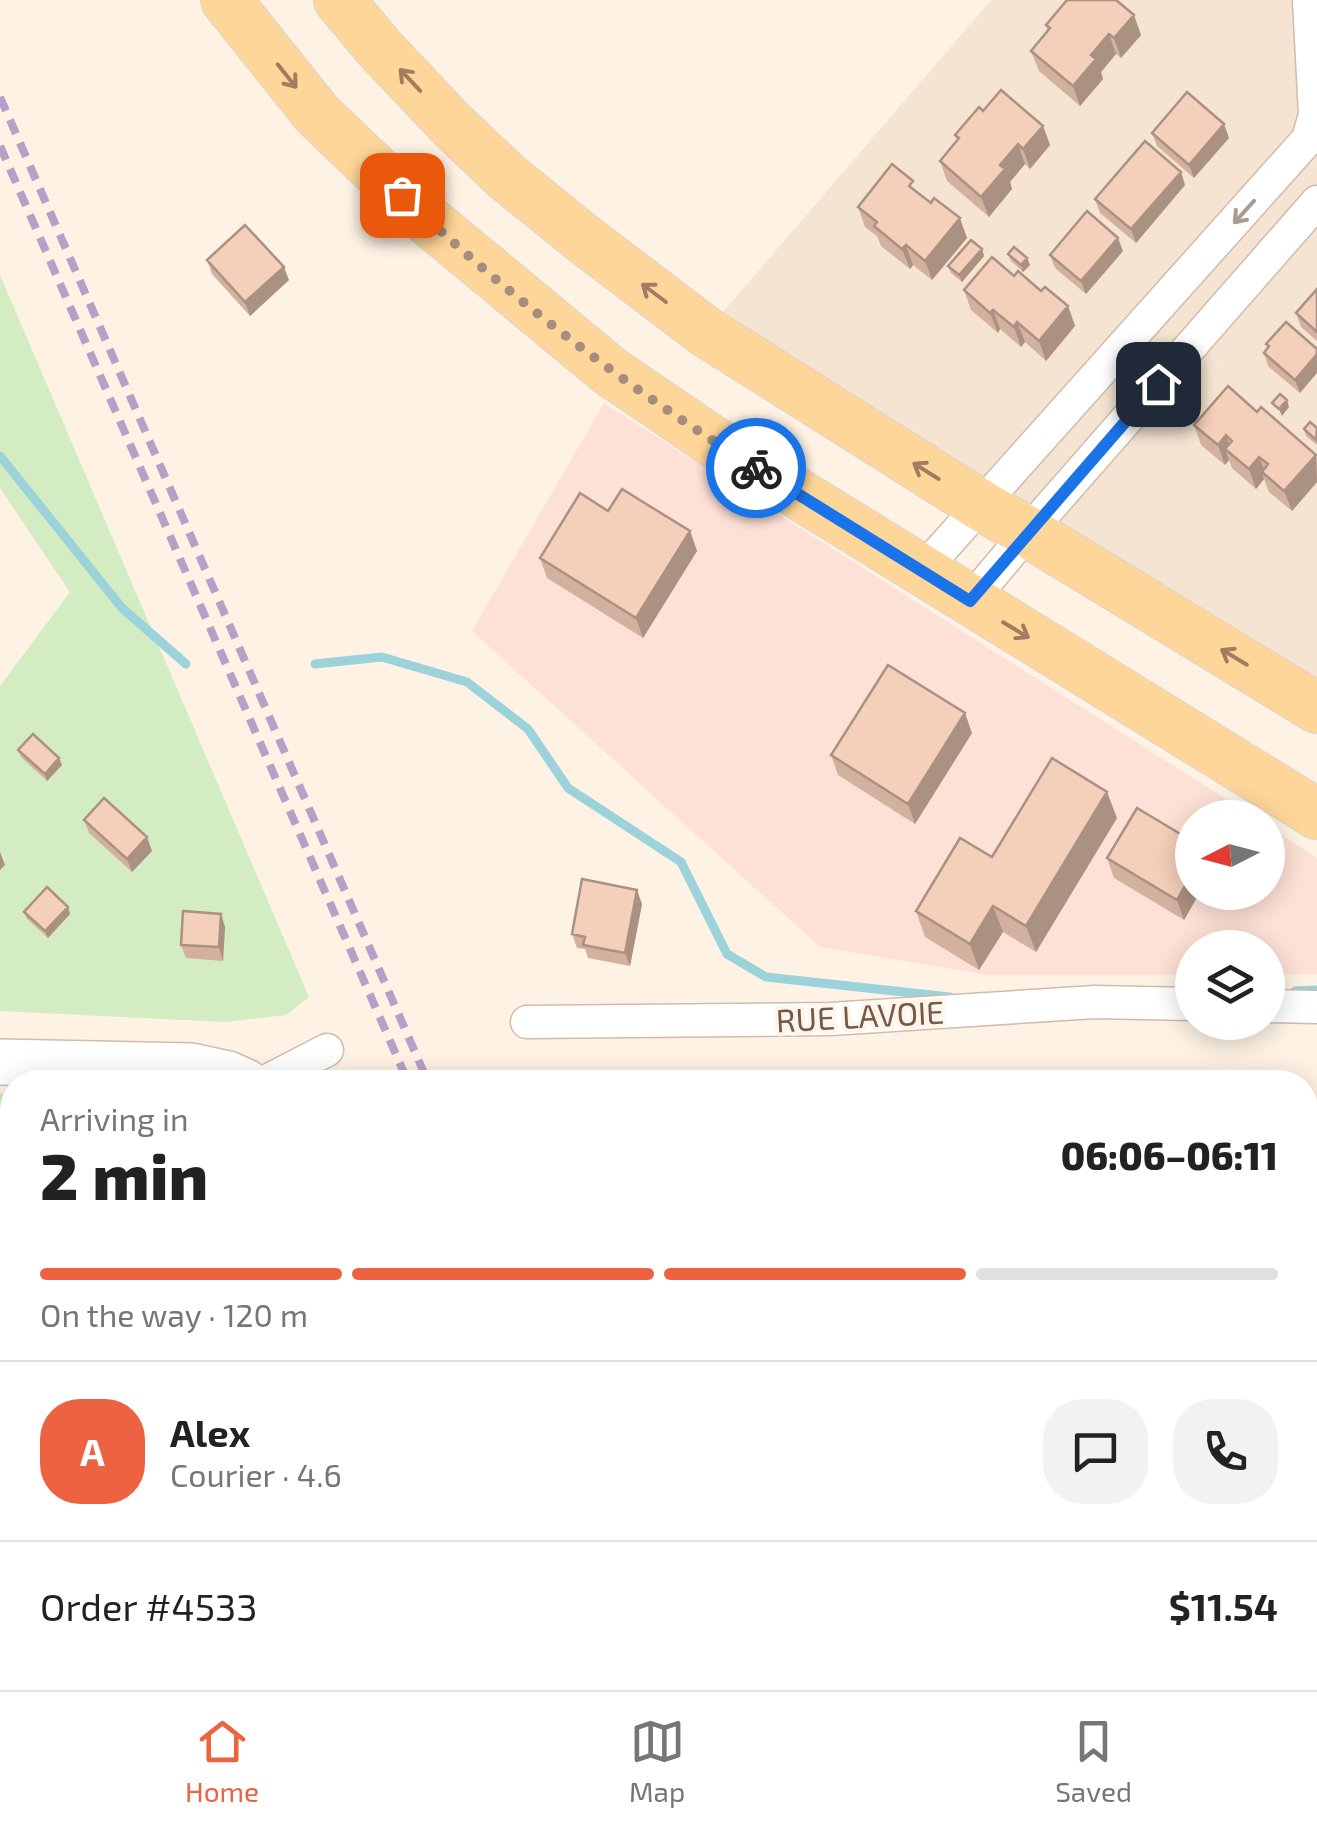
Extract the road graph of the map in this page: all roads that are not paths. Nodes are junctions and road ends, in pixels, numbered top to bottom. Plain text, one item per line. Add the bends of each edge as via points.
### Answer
1 (226, 0) edge
2 (339, 0) edge
3 (1309, 0) edge
4 (1278, 174) junction
5 (1315, 204) edge
6 (982, 506) junction
7 (1028, 532) junction
8 (922, 571) junction
9 (970, 601) junction
10 (1317, 708) edge
11 (1317, 814) edge
12 (1175, 1004) edge
13 (1285, 1006) edge
14 (1317, 1007) edge
15 (527, 1022) dead end
16 (327, 1050) dead end
17 (0, 1062) edge
18 (210, 1070) edge
19 (288, 1070) edge

1 -> 8 main road via 317,114 531,307 683,421
6 -> 2 main road via 706,332 581,237 452,125
3 - 4 street via 1315,115 1308,139
4 - 5 street
4 -> 6 street
5 - 7 street
6 - 7 main road
6 - 8 street
7 - 9 street
10 -> 7 main road
8 - 9 main road
9 -> 11 main road
12 - 15 street, RUE LAVOIE via 1094,1002 831,1019
13 - 14 street
16 - 19 street
17 - 18 street

